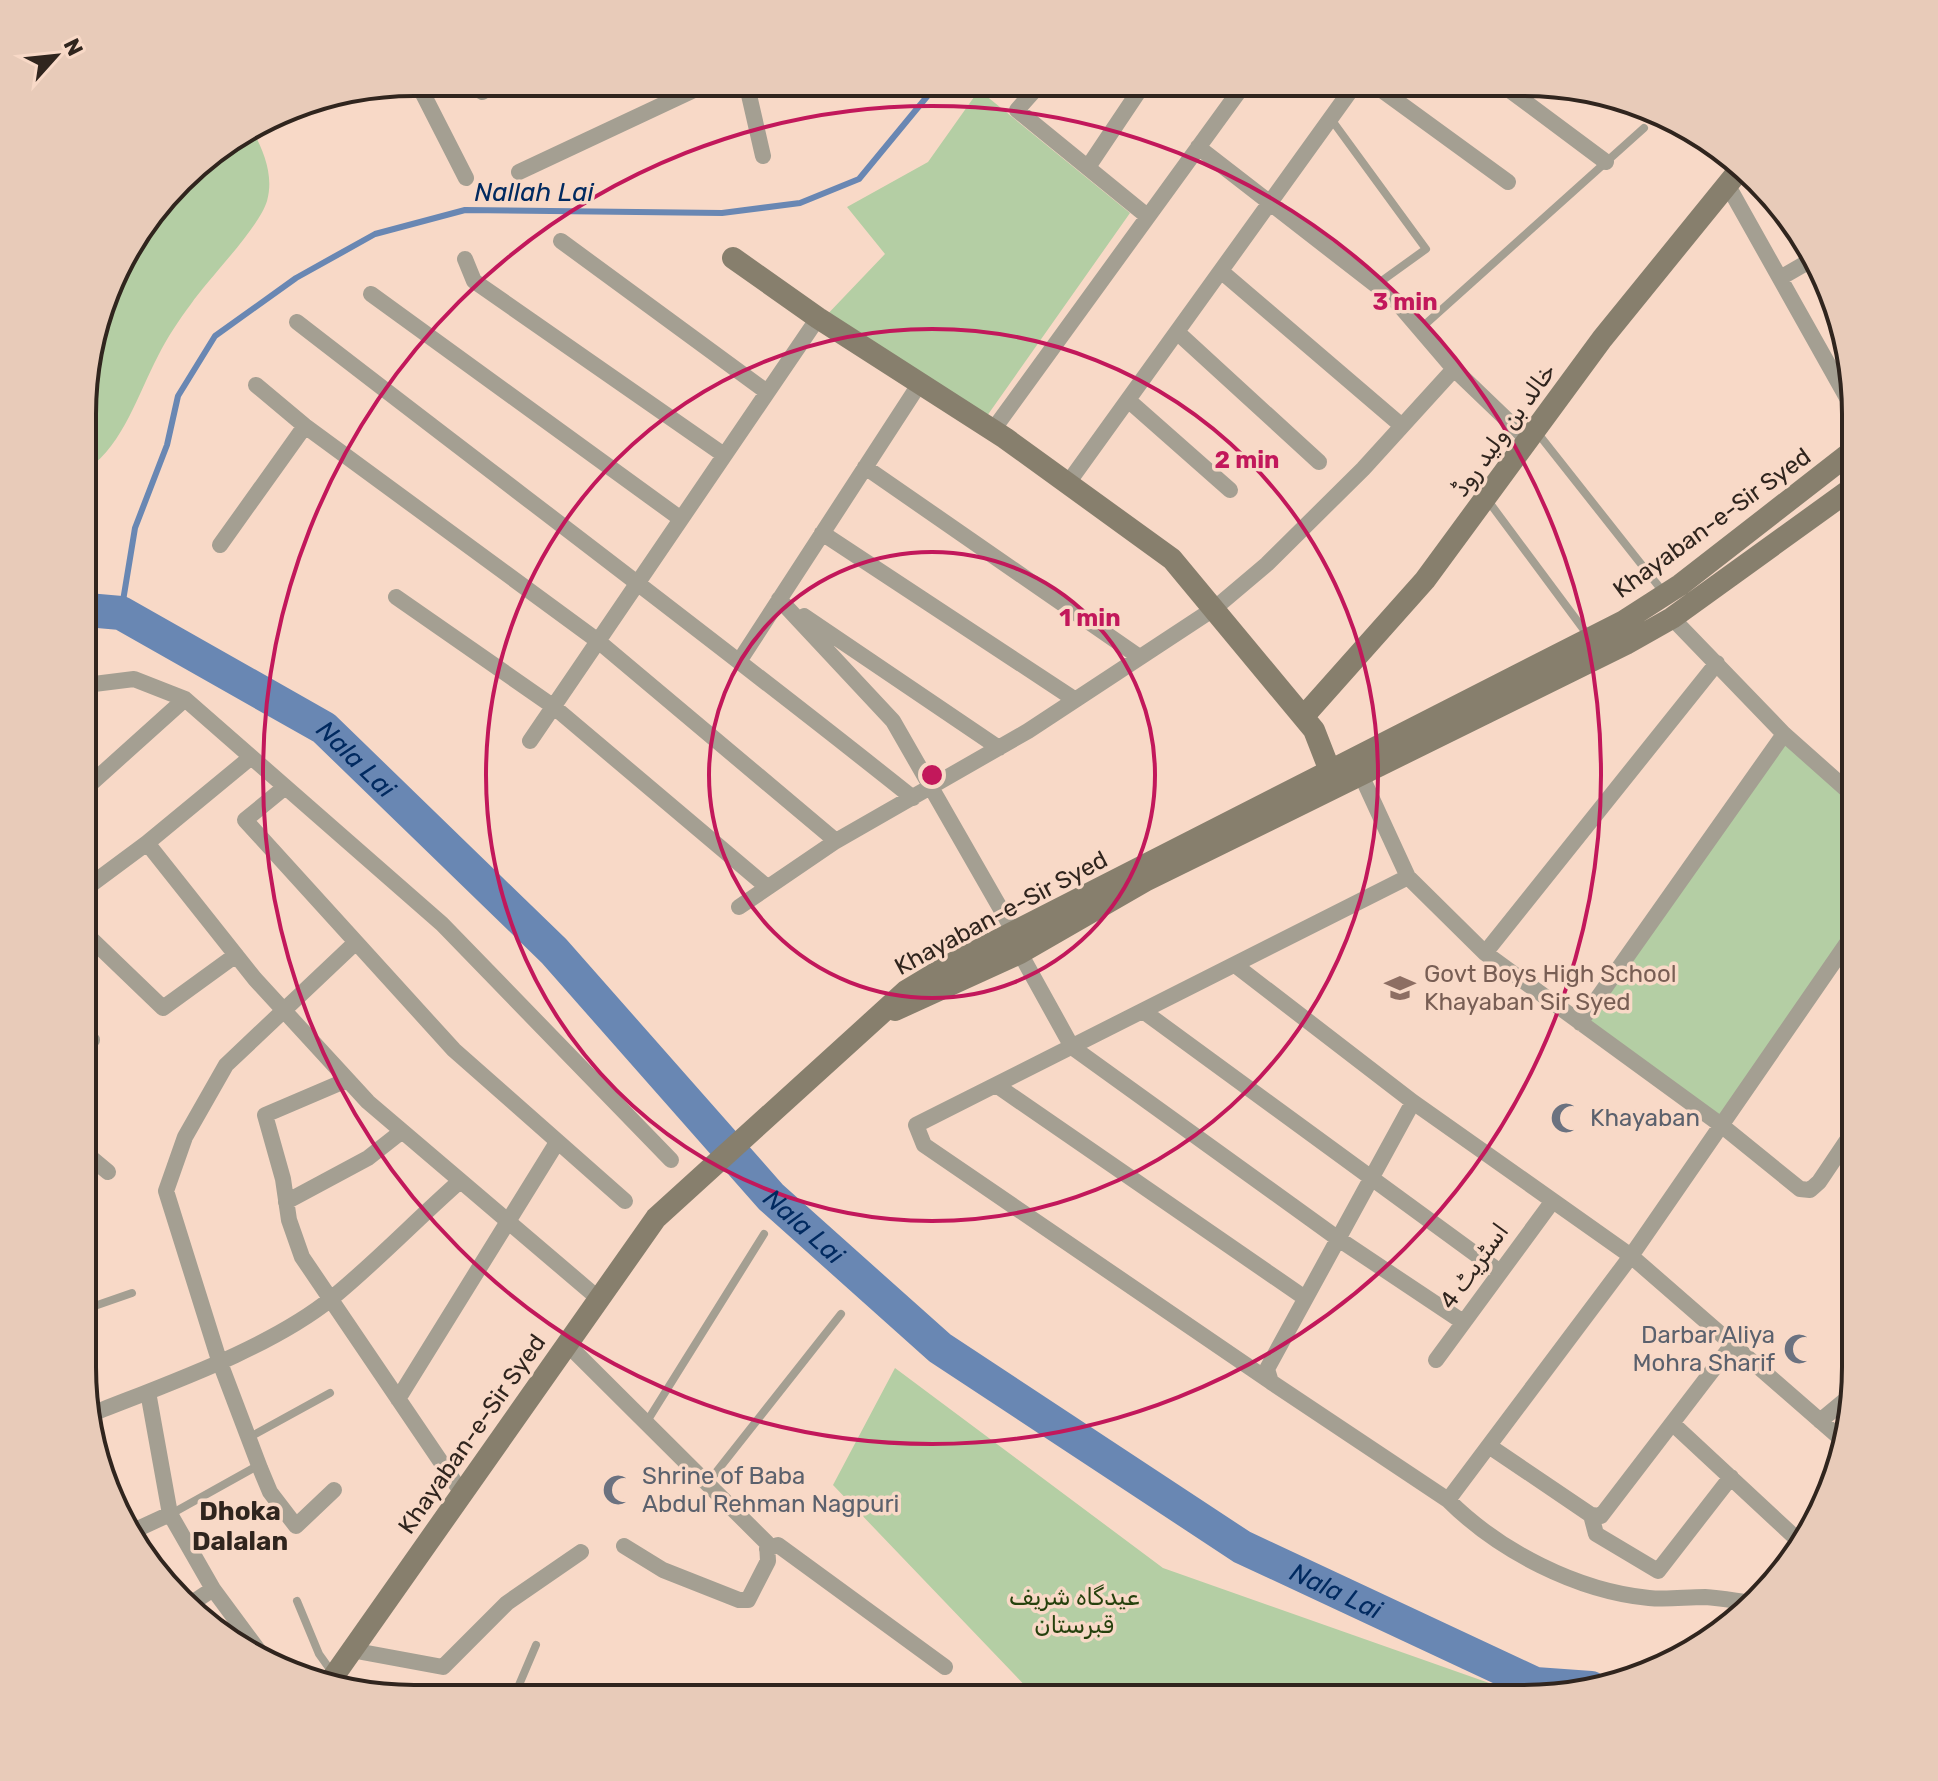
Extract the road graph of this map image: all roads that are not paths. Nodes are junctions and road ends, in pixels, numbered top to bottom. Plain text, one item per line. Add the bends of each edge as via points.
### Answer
1 (424, 96) edge
2 (681, 96) edge
3 (749, 96) edge
4 (1030, 96) edge
5 (1136, 96) edge
6 (1235, 96) edge
7 (1347, 96) edge
8 (1390, 96) edge
9 (1517, 96) edge
10 (1331, 118) junction
11 (1644, 128) dead end
12 (1198, 147) junction
13 (763, 156) dead end
14 (1606, 162) junction
15 (1088, 167) junction
16 (519, 172) dead end
17 (1734, 176) edge
18 (466, 178) dead end
19 (1508, 182) dead end
20 (1272, 204) junction
21 (1147, 216) junction
22 (561, 241) dead end
23 (733, 258) dead end
24 (465, 259) dead end
25 (1804, 264) edge
26 (1222, 272) junction
27 (1780, 278) junction
28 (1376, 285) junction
29 (371, 294) dead end
30 (818, 318) junction
31 (297, 322) dead end
32 (1420, 329) junction
33 (1177, 332) junction
34 (1454, 369) junction
35 (920, 383) junction
36 (256, 385) dead end
37 (1840, 386) edge
38 (767, 392) junction
39 (1128, 400) junction
40 (305, 426) junction
41 (1402, 426) junction
42 (993, 430) junction
43 (1532, 435) junction
44 (724, 455) junction
45 (1842, 459) edge
46 (1319, 462) dead end
47 (865, 467) junction
48 (1068, 483) junction
49 (1230, 490) dead end
50 (1486, 497) junction
51 (1842, 499) edge
52 (681, 519) junction
53 (822, 533) junction
54 (220, 545) dead end
55 (636, 585) junction
56 (1665, 595) junction
57 (396, 597) dead end
58 (779, 599) junction
59 (1215, 608) junction
60 (1672, 618) junction
61 (1591, 638) junction
62 (598, 641) junction
63 (1138, 656) junction
64 (740, 660) junction
65 (1717, 663) junction
66 (96, 684) edge
67 (185, 699) junction
68 (1074, 699) junction
69 (554, 707) junction
70 (1304, 716) junction
71 (1784, 734) junction
72 (530, 741) dead end
73 (999, 748) junction
74 (250, 758) junction
75 (1330, 771) junction
76 (1362, 777) junction
77 (96, 779) edge
78 (1842, 780) edge
79 (931, 787) junction
80 (284, 788) junction
81 (913, 798) junction
82 (836, 841) junction
83 (147, 843) junction
84 (1408, 877) junction
85 (96, 881) edge
86 (767, 887) junction
87 (739, 907) dead end
88 (355, 943) junction
89 (1017, 943) junction
90 (96, 944) edge
91 (1842, 950) edge
92 (1485, 953) junction
93 (236, 955) junction
94 (1235, 965) junction
95 (283, 1009) junction
96 (1143, 1011) junction
97 (1580, 1023) junction
98 (1072, 1047) junction
99 (347, 1080) junction
100 (996, 1085) junction
101 (1413, 1102) junction
102 (1721, 1125) junction
103 (401, 1132) junction
104 (556, 1144) junction
105 (1842, 1148) edge
106 (671, 1160) dead end
107 (96, 1162) edge
108 (108, 1172) dead end
109 (1371, 1177) junction
110 (459, 1182) junction
111 (625, 1201) dead end
112 (286, 1202) junction
113 (1552, 1202) junction
114 (507, 1223) junction
115 (764, 1234) dead end
116 (1337, 1238) junction
117 (1631, 1256) junction
118 (1500, 1272) junction
119 (132, 1293) dead end
120 (1305, 1298) junction
121 (330, 1299) junction
122 (599, 1299) junction
123 (96, 1305) edge
124 (841, 1314) dead end
125 (1463, 1322) junction
126 (567, 1344) junction
127 (1732, 1345) junction
128 (219, 1360) junction
129 (1436, 1360) dead end
130 (1271, 1382) junction
131 (148, 1392) junction
132 (330, 1393) dead end
133 (398, 1399) junction
134 (1839, 1405) edge
135 (99, 1411) edge
136 (1820, 1421) junction
137 (646, 1424) junction
138 (1673, 1424) junction
139 (1835, 1434) edge
140 (250, 1437) junction
141 (1489, 1446) junction
142 (259, 1465) junction
143 (1731, 1477) junction
144 (706, 1485) junction
145 (334, 1490) dead end
146 (462, 1493) junction
147 (1448, 1500) junction
148 (170, 1514) junction
149 (1591, 1515) junction
150 (140, 1528) edge
151 (1793, 1536) edge
152 (624, 1546) dead end
153 (767, 1549) junction
154 (581, 1552) dead end
155 (213, 1589) junction
156 (197, 1600) edge
157 (297, 1601) dead end
158 (1739, 1601) edge
159 (250, 1639) edge
160 (536, 1645) dead end
161 (351, 1650) junction
162 (945, 1667) dead end
163 (329, 1673) edge
164 (334, 1675) edge
165 (519, 1685) edge

1 - 18 street
2 - 16 street
3 - 13 street
4 - 15 street via 1017,110
5 - 15 street
6 - 12 street
7 - 10 street
8 - 19 street
9 - 14 street
10 - 20 street
10 - 28 lane via 1426,249
11 - 14 lane
12 - 20 street
12 - 21 street
14 - 32 lane
15 - 21 street
17 - 27 street
17 - 43 main road, خالد بن ولید روڈ
20 - 26 street
20 - 28 street
21 - 42 street
22 - 38 street
23 - 30 main road
24 - 44 street via 474,281
25 - 27 street
26 - 33 street
26 - 41 street
27 - 37 street
28 - 32 street
29 - 52 street
30 - 35 main road
30 - 38 street
31 - 55 street
32 - 34 street
33 - 39 street
33 - 46 street
34 - 41 street
34 - 43 street
35 - 42 main road
35 - 47 street
36 - 40 street
38 - 44 street
39 - 48 street
39 - 49 street
40 - 54 street
40 - 62 street
41 - 59 street via 1267,564
42 - 48 main road
43 - 50 main road, خالد بن ولید روڈ
43 - 56 lane
44 - 52 street
45 - 56 main road, Khayaban-e-Sir Syed
47 - 53 street
47 - 63 street
48 - 59 main road via 1172,559
50 - 61 lane
50 - 70 main road, خالد بن ولید روڈ via 1425,580
51 - 60 main road, Khayaban-e-Sir Syed
52 - 55 street
53 - 58 street
53 - 68 street
55 - 62 street
55 - 64 street
56 - 61 main road, Khayaban-e-Sir Syed
57 - 69 street
58 - 64 street
58 - 73 street
58 - 79 street via 893,721
59 - 63 street
59 - 70 main road
60 - 65 street
60 - 76 main road, Khayaban-e-Sir Syed
61 - 75 main road, Khayaban-e-Sir Syed
62 - 69 street
62 - 82 street
63 - 68 street
64 - 81 street
65 - 71 street
65 - 92 street
66 - 67 street via 134,679
67 - 74 street
67 - 77 street
68 - 73 street
69 - 72 street
69 - 86 street
70 - 75 main road
71 - 78 street
71 - 97 street
73 - 79 street
74 - 80 street
74 - 83 street
75 - 89 main road, Khayaban-e-Sir Syed
76 - 84 street
76 - 89 main road, Khayaban-e-Sir Syed
79 - 81 street
79 - 89 street
80 - 88 street via 245,820
80 - 106 street via 442,924
81 - 82 street
82 - 86 street
83 - 85 street
83 - 93 street
84 - 92 street
84 - 94 street
86 - 87 street
88 - 95 street
88 - 104 street via 454,1050
89 - 98 street
89 - 122 main road, Khayaban-e-Sir Syed via 906,991 854,1035 656,1218
90 - 93 street via 163,1008
91 - 102 street
92 - 97 street
93 - 95 street
94 - 96 street
94 - 101 street
95 - 99 street
95 - 128 street via 226,1065 185,1137 166,1191
96 - 98 street
96 - 109 street
97 - 102 street
98 - 100 street
98 - 116 street
99 - 103 street
99 - 112 street via 265,1115
100 - 120 street
100 - 130 street via 916,1125 924,1145
101 - 109 street
101 - 113 street
102 - 105 street via 1800,1189 1810,1190 1819,1182
102 - 117 street
103 - 110 street
103 - 112 street via 368,1158
104 - 111 street
104 - 114 street
107 - 108 street
109 - 116 street
109 - 118 street
110 - 114 street
110 - 121 street
112 - 121 street via 302,1257
113 - 117 street
113 - 118 street, اسٹریٹ 4
114 - 122 street
114 - 133 street
115 - 137 lane
116 - 120 street
116 - 125 street
117 - 127 street
117 - 141 street
118 - 125 street, اسٹریٹ 4
119 - 123 lane
120 - 130 street via 1267,1369
121 - 128 street
121 - 133 street
122 - 126 main road, Khayaban-e-Sir Syed
124 - 144 lane
125 - 129 street, اسٹریٹ 4
126 - 137 street
126 - 146 main road, Khayaban-e-Sir Syed
127 - 136 street
127 - 138 street
128 - 131 street
128 - 140 street
130 - 147 street
131 - 135 street
131 - 148 street
132 - 140 lane
133 - 146 street
134 - 136 street
136 - 139 street
137 - 144 street
138 - 143 street
138 - 149 street via 1608,1509 1601,1516
140 - 142 street
141 - 147 street
141 - 149 street
142 - 145 street via 270,1492 296,1526
142 - 148 lane
143 - 149 street via 1658,1571 1596,1534
143 - 151 street
144 - 153 street via 767,1543
146 - 161 main road, Khayaban-e-Sir Syed
147 - 158 street via 1469,1521 1525,1556 1596,1588 1650,1598
148 - 150 street
148 - 155 street
152 - 153 street via 703,1588 748,1600 768,1561
153 - 162 street via 778,1545
154 - 161 street via 507,1603 443,1667
155 - 156 street
155 - 159 street
157 - 163 lane
160 - 165 lane
161 - 164 main road, Khayaban-e-Sir Syed

